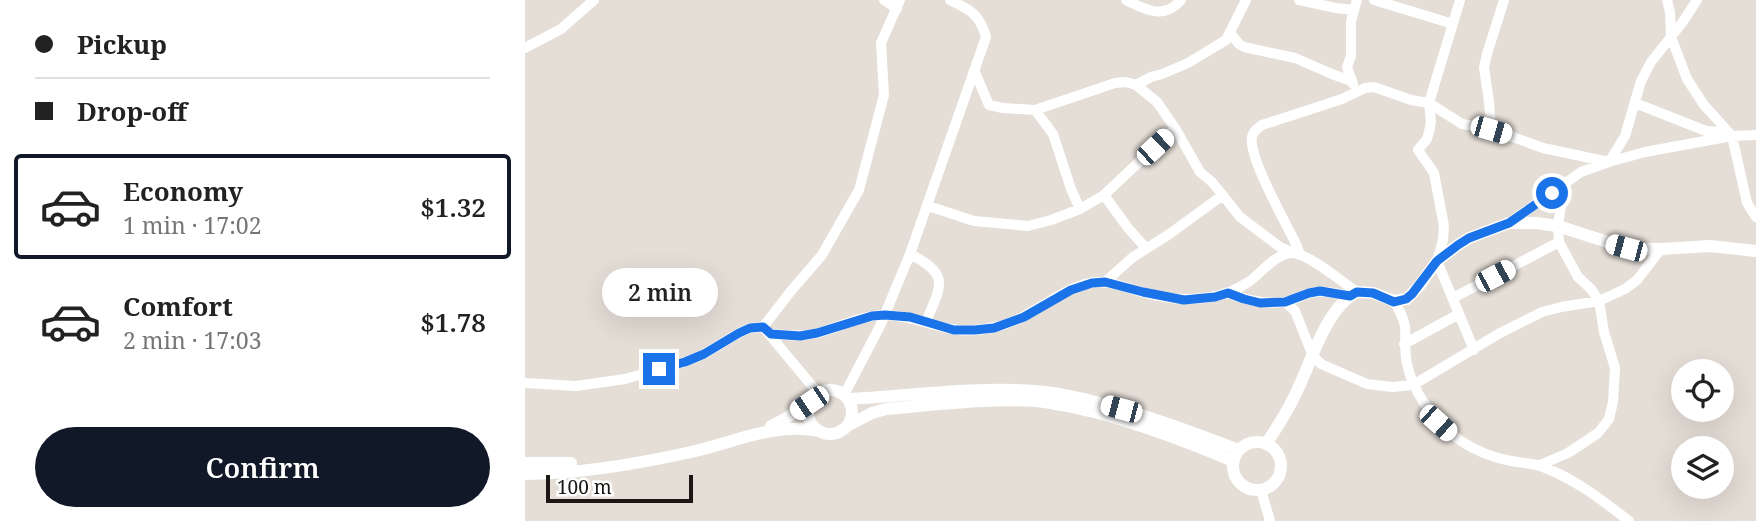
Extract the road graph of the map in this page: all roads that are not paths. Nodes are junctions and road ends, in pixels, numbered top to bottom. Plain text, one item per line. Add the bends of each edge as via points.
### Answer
1 (594, 0) edge
2 (884, 0) edge
3 (950, 0) edge
4 (1126, 0) edge
5 (1181, 0) edge
6 (1245, 0) edge
7 (1299, 0) edge
8 (1374, 0) edge
9 (1460, 0) edge
10 (1504, 0) edge
11 (1667, 0) edge
12 (1697, 0) edge
13 (899, 4) edge
14 (1355, 5) edge
15 (1453, 24) junction
16 (1230, 33) junction
17 (1671, 37) junction
18 (525, 48) edge
19 (974, 70) junction
20 (1351, 81) junction
21 (1136, 85) junction
22 (1357, 90) junction
23 (1429, 103) junction
24 (1635, 103) junction
25 (1035, 110) junction
26 (1175, 128) junction
27 (1491, 130) junction
28 (1730, 134) junction
29 (1756, 135) edge
30 (1609, 162) junction
31 (1565, 185) junction
32 (1104, 195) junction
33 (1223, 195) junction
34 (928, 206) junction
35 (1080, 209) junction
36 (1756, 217) edge
37 (1509, 223) junction
38 (1558, 226) junction
39 (1559, 242) junction
40 (1146, 248) junction
41 (1661, 249) junction
42 (1756, 251) edge
43 (910, 254) junction
44 (1297, 254) junction
45 (1437, 261) junction
46 (1105, 282) junction
47 (1228, 293) junction
48 (1353, 294) junction
49 (1453, 298) junction
50 (1599, 301) junction
51 (1285, 302) junction
52 (1394, 302) junction
53 (1459, 314) junction
54 (885, 315) junction
55 (926, 321) junction
56 (767, 330) junction
57 (1405, 344) junction
58 (1474, 349) junction
59 (1313, 356) junction
60 (525, 383) edge
61 (1413, 385) junction
62 (846, 397) junction
63 (814, 398) junction
64 (847, 426) junction
65 (818, 431) junction
66 (1266, 444) junction
67 (1236, 456) junction
68 (525, 463) edge
69 (1540, 465) junction
70 (525, 474) edge
71 (1261, 490) junction
72 (1271, 521) edge
73 (1629, 521) edge

1 - 18 street via 561,29
2 - 13 street
3 - 19 street via 982,22 986,37
4 - 5 street via 1160,12
6 - 16 street
7 - 14 street via 1336,8
8 - 15 street
9 - 15 street
10 - 27 street via 1485,67
11 - 17 street
12 - 17 street
13 - 56 street via 881,43 884,95 859,190 822,256 791,291
14 - 20 street via 1347,67
15 - 23 street
16 - 20 street via 1244,47 1295,58
16 - 21 street via 1188,64
17 - 24 street via 1651,62
17 - 28 street via 1686,79
19 - 25 street via 989,105
19 - 34 street
20 - 22 street
21 - 25 street via 1115,83
21 - 26 street via 1157,102
22 - 23 street via 1374,87
22 - 44 street via 1254,131 1251,140 1261,174
23 - 27 street via 1462,124
23 - 45 street via 1429,132 1418,150 1434,173 1444,226
24 - 28 street via 1706,131
24 - 30 street via 1625,136
25 - 35 street via 1053,134
26 - 32 street
26 - 33 street via 1200,172
27 - 30 street via 1543,148
28 - 29 street
28 - 30 street
28 - 36 street via 1747,204
30 - 31 street via 1581,172
31 - 37 street
31 - 38 street
32 - 35 street
32 - 40 street
33 - 40 street
33 - 44 street via 1240,217
34 - 35 street via 974,221 1028,226
34 - 43 street
37 - 38 street
37 - 45 street via 1469,238
38 - 39 street
38 - 41 street via 1626,248
39 - 49 street
39 - 50 street via 1578,277
40 - 46 street
41 - 42 street via 1710,246
41 - 50 street via 1637,280
43 - 54 street
43 - 55 street via 937,273 940,287
44 - 47 street via 1280,257
44 - 48 street
45 - 49 street
45 - 52 street via 1412,294
46 - 47 street via 1184,300
46 - 55 street via 1071,290 994,328 954,330
47 - 51 street via 1260,303
48 - 51 street via 1320,291
48 - 52 street via 1373,293
48 - 59 street via 1331,318
49 - 53 street
50 - 58 street via 1542,312
50 - 69 street via 1615,368 1612,411 1598,433
51 - 59 street via 1295,311
52 - 57 street via 1403,318
53 - 57 street
53 - 58 street
54 - 55 street
54 - 56 street via 800,336
54 - 62 street
56 - 60 street via 750,328 685,362 625,379 576,386
56 - 63 street
57 - 61 street
58 - 61 street
59 - 61 street via 1367,384
59 - 66 street via 1290,407
61 - 69 street via 1438,423 1456,440 1490,456
62 - 63 street via 826,390
62 - 64 street via 851,408
62 - 67 street via 1046,392 1142,414
63 - 65 street via 807,411
63 - 68 street via 768,427 672,450 596,462
64 - 65 street via 833,434
64 - 67 street via 886,409 1036,401 1125,420
65 - 70 street via 786,428 637,463
66 - 67 street via 1248,444
66 - 71 street via 1279,455 1281,464 1276,481
67 - 71 street via 1233,469 1240,483
69 - 73 street via 1587,489
71 - 72 street

